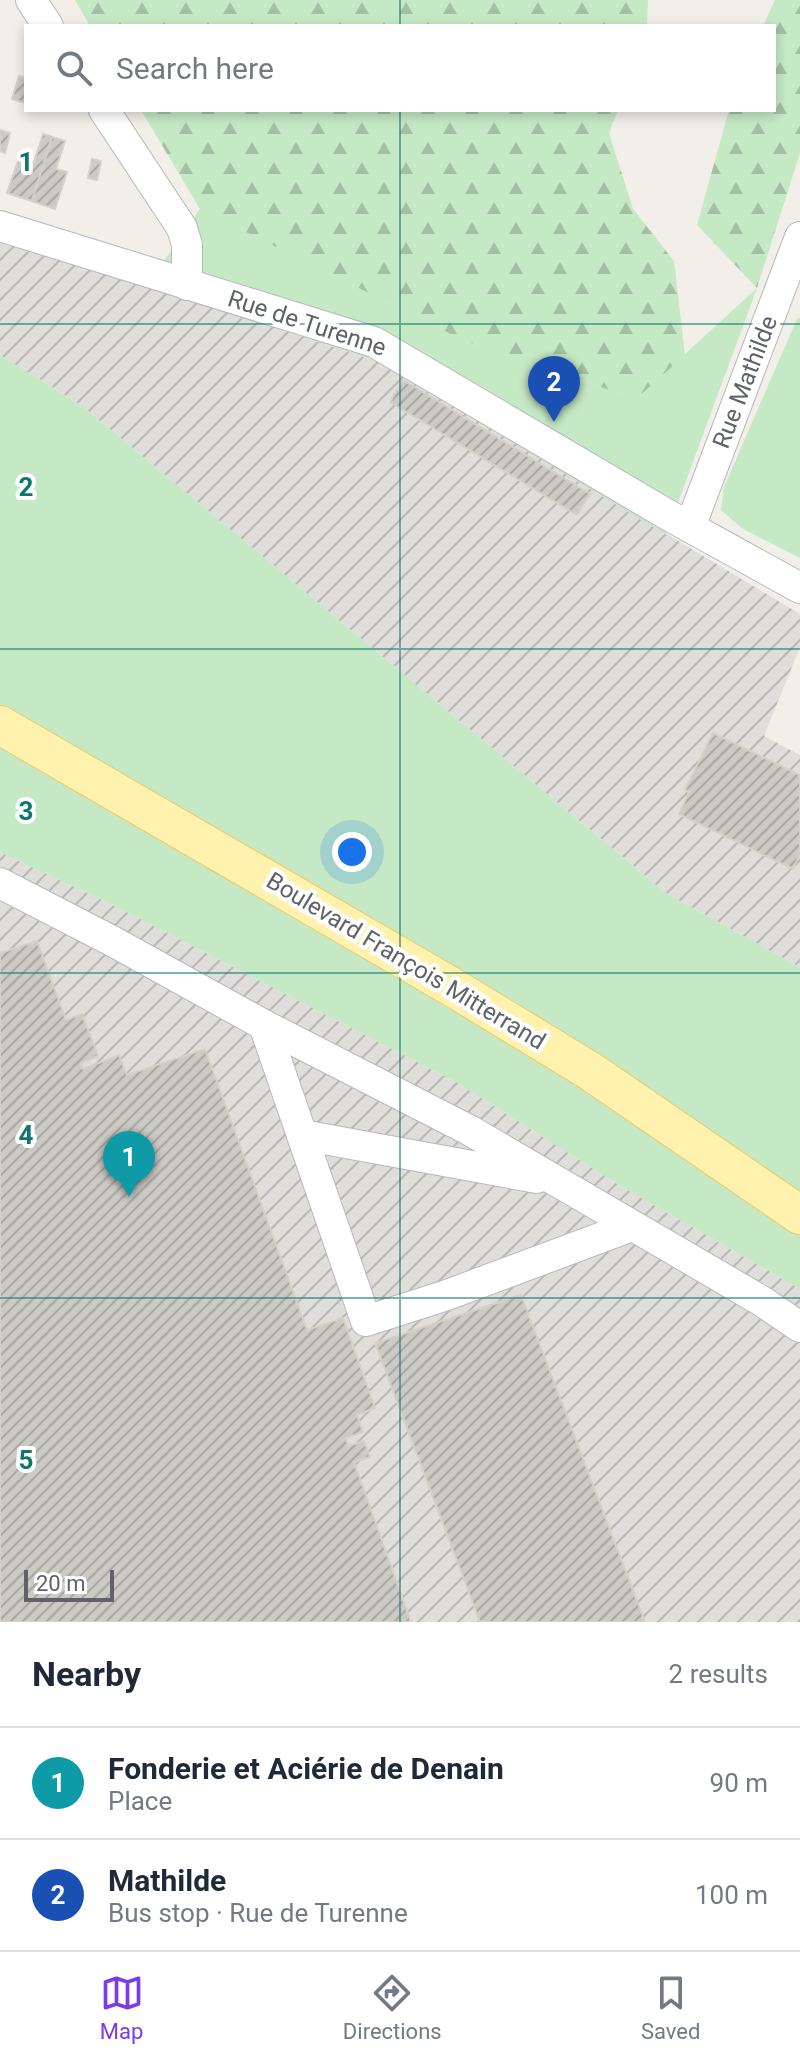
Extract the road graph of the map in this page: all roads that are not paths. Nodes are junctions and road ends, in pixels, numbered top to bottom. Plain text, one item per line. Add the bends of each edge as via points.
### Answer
1 (31, 0) edge
2 (47, 24) edge
3 (105, 112) edge
4 (0, 226) edge
5 (800, 237) edge
6 (187, 285) junction
7 (690, 527) junction
8 (800, 588) edge
9 (0, 725) edge
10 (0, 883) edge
11 (264, 1025) junction
12 (302, 1135) junction
13 (558, 1182) junction
14 (800, 1215) edge
15 (632, 1226) junction
16 (800, 1327) edge

1 - 2 street
3 - 6 street via 182,228
4 - 6 street, Rue de Turenne
5 - 7 street, Rue Mathilde
6 - 7 street, Rue de Turenne via 390,349
7 - 8 street, Rue de Turenne
9 - 14 main road, Boulevard François Mitterrand via 590,1071
10 - 11 street
11 - 12 street
11 - 13 street
12 - 13 street
12 - 15 street via 366,1321
13 - 15 street
15 - 16 street

